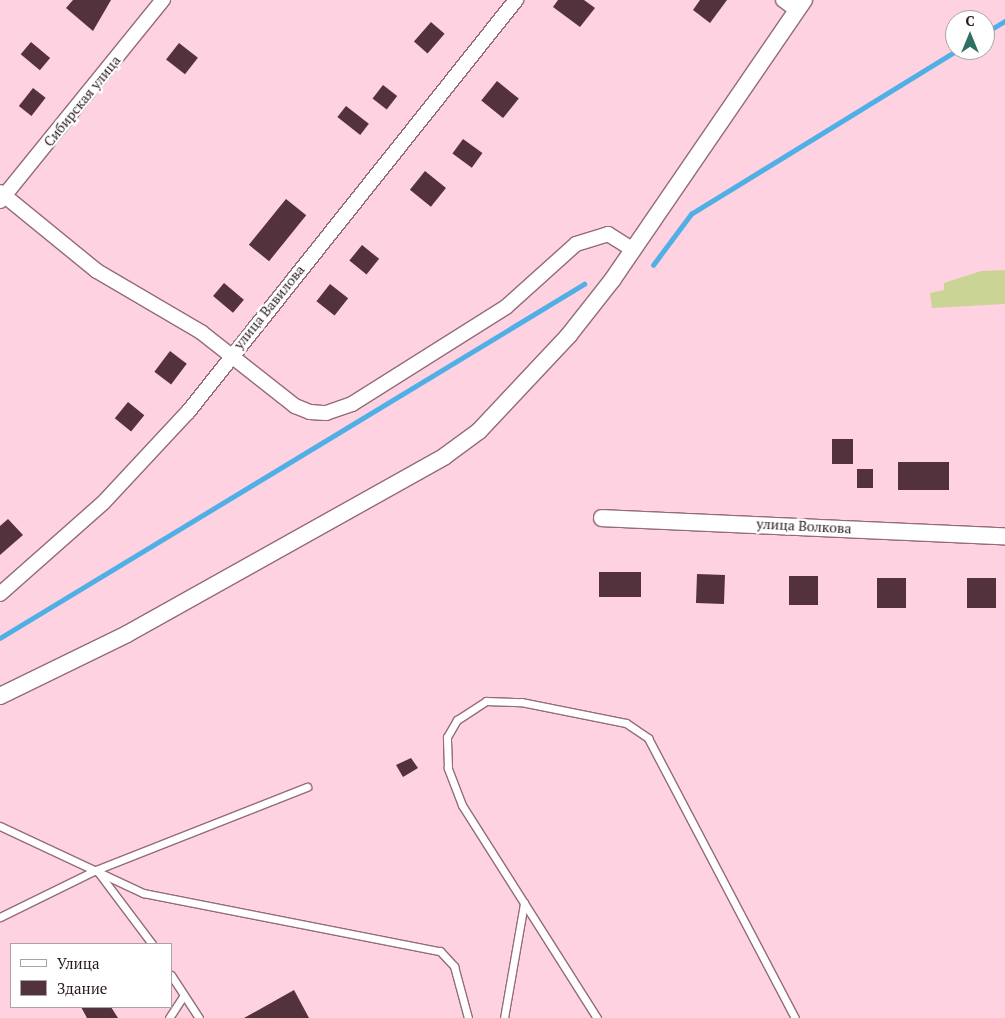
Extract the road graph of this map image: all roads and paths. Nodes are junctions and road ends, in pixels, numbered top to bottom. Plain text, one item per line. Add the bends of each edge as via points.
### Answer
1 (163, 0) edge
2 (516, 0) edge
3 (784, 0) edge
4 (800, 5) edge
5 (1, 196) edge
6 (632, 249) junction
7 (231, 354) junction
8 (602, 518) dead end
9 (1005, 536) edge
10 (0, 594) edge
11 (0, 696) edge
12 (307, 787) dead end
13 (0, 826) edge
14 (96, 870) junction
15 (524, 903) junction
16 (0, 917) edge
17 (151, 943) edge
18 (172, 977) edge
19 (184, 995) junction
20 (169, 1018) edge
21 (199, 1018) edge
22 (468, 1018) edge
23 (504, 1018) edge
24 (597, 1018) edge
25 (795, 1018) edge

1 - 5 street, Сибирская улица
2 - 7 street, улица Вавилова
3 - 4 street
4 - 6 street
5 - 7 street via 97,271
6 - 7 street via 608,234 576,244 506,307 352,404 326,413 295,406
6 - 11 street via 569,335 505,408 445,456 127,634
7 - 10 street, улица Вавилова via 188,412 103,503
8 - 9 street, улица Волкова
12 - 14 lane
13 - 14 lane
14 - 16 lane
14 - 17 lane
14 - 22 lane via 143,893 440,951 454,966
15 - 23 lane
15 - 24 lane
15 - 25 lane via 462,805 448,768 447,737 457,720 486,701 520,702 626,723 648,738
18 - 19 lane
19 - 20 lane
19 - 21 lane

